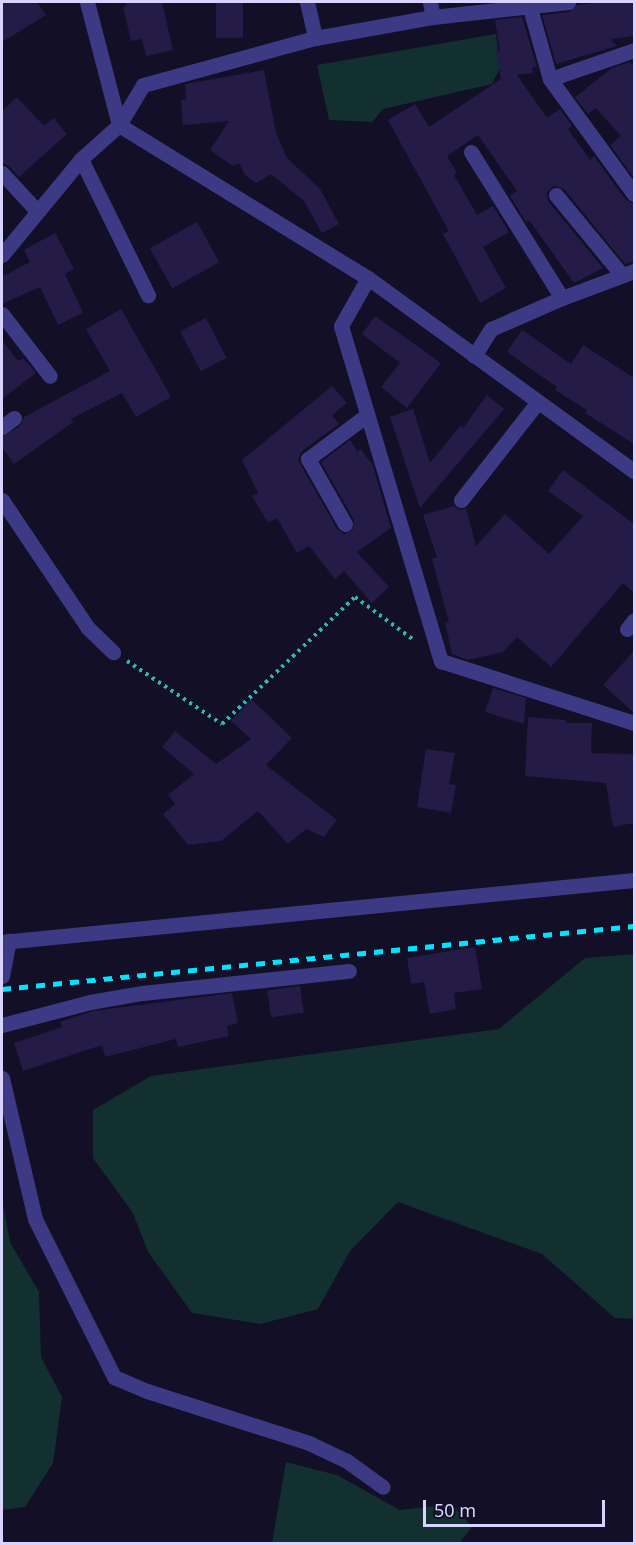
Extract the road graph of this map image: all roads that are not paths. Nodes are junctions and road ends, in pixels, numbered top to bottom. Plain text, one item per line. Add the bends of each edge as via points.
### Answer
1 (87, 2) edge
2 (307, 2) edge
3 (430, 2) edge
4 (560, 2) edge
5 (530, 8) junction
6 (433, 17) junction
7 (315, 38) junction
8 (634, 50) edge
9 (550, 79) junction
10 (119, 125) junction
11 (471, 152) dead end
12 (81, 159) junction
13 (2, 173) edge
14 (634, 194) edge
15 (556, 195) dead end
16 (37, 211) junction
17 (2, 255) edge
18 (628, 273) edge
19 (368, 278) junction
20 (148, 295) dead end
21 (562, 298) junction
22 (2, 314) edge
23 (474, 356) junction
24 (50, 376) dead end
25 (537, 403) junction
26 (367, 415) junction
27 (634, 471) edge
28 (2, 500) edge
29 (461, 500) dead end
30 (345, 524) dead end
31 (113, 652) road end
32 (634, 723) edge
33 (634, 880) edge
34 (5, 942) edge
35 (349, 970) dead end
36 (2, 976) edge
37 (2, 1025) edge
38 (2, 1078) edge
39 (382, 1487) dead end

1 - 10 street
2 - 7 street
3 - 6 street
4 - 5 street
5 - 6 street
5 - 9 street
6 - 7 street
7 - 10 street via 143,85
8 - 9 street
9 - 14 street
10 - 12 street
10 - 19 street
11 - 21 street
12 - 16 street
12 - 20 street
13 - 16 street
15 - 18 street
16 - 17 street
18 - 21 street
19 - 23 street
19 - 26 street via 341,326
21 - 23 street via 491,329
22 - 24 street
23 - 25 street
25 - 27 street
25 - 29 street
26 - 30 street via 308,459
26 - 32 street via 441,661
28 - 31 street via 88,628
33 - 34 street
34 - 36 street
35 - 37 street via 142,993
38 - 39 street via 35,1219 114,1377 309,1443 347,1461

